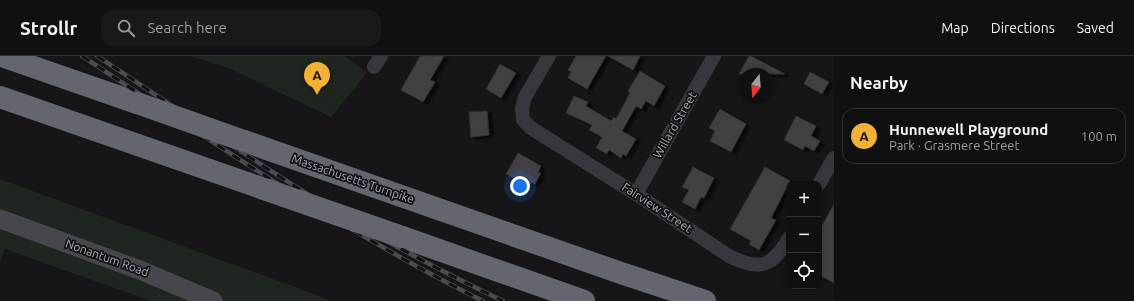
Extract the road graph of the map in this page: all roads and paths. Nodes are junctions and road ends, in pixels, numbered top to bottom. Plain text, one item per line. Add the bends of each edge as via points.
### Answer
1 (2, 56) edge
2 (549, 56) edge
3 (714, 56) edge
4 (0, 97) edge
5 (834, 158) edge
6 (821, 181) edge
7 (636, 194) junction
8 (0, 219) edge
9 (786, 243) edge
10 (213, 301) edge
11 (584, 301) edge
12 (705, 301) edge

1 - 12 highway, Massachusetts Turnpike, bridge
2 - 7 street, Fairview Street via 525,97 522,108 523,120 531,128
3 - 7 street, Willard Street
4 - 11 highway, bridge
5 - 6 street
7 - 9 street, Fairview Street via 729,256 744,263 757,266 770,261 780,253
8 - 10 main road, Nonantum Road via 140,270

